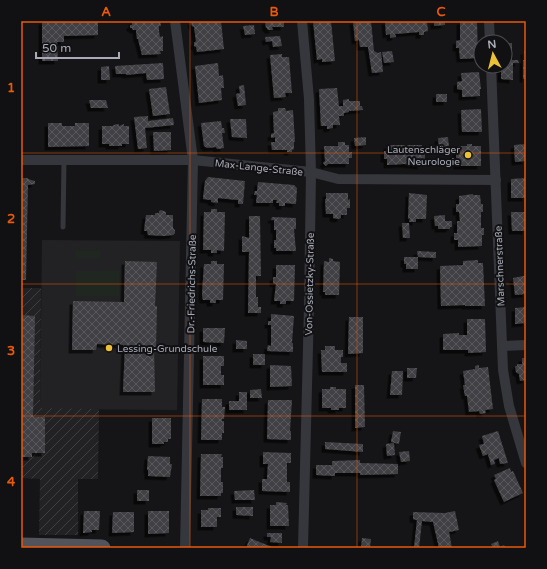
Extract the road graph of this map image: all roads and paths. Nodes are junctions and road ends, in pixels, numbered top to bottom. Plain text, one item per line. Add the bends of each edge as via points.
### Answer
1 (175, 21) edge
2 (302, 21) edge
3 (489, 21) edge
4 (490, 34) edge
5 (491, 74) edge
6 (21, 160) edge
7 (64, 160) junction
8 (193, 160) junction
9 (311, 172) junction
10 (496, 180) junction
11 (63, 227) dead end
12 (526, 345) edge
13 (502, 346) junction
14 (526, 462) edge
15 (21, 546) edge
16 (102, 548) edge
17 (185, 548) edge
18 (303, 548) edge

1 - 8 street, Dr.-Friedrichs-Straße
2 - 9 street, Von-Ossietzky-Straße via 309,99
3 - 4 street
5 - 10 street, Marschnerstraße
6 - 7 street, Max-Lange-Straße
7 - 8 street, Max-Lange-Straße
7 - 11 lane
8 - 9 street, Max-Lange-Straße
8 - 17 street, Dr.-Friedrichs-Straße
9 - 10 street, Max-Lange-Straße via 338,178
9 - 18 street, Von-Ossietzky-Straße
10 - 13 street, Marschnerstraße
12 - 13 street
13 - 14 street, Marschnerstraße via 509,406
15 - 16 main road

